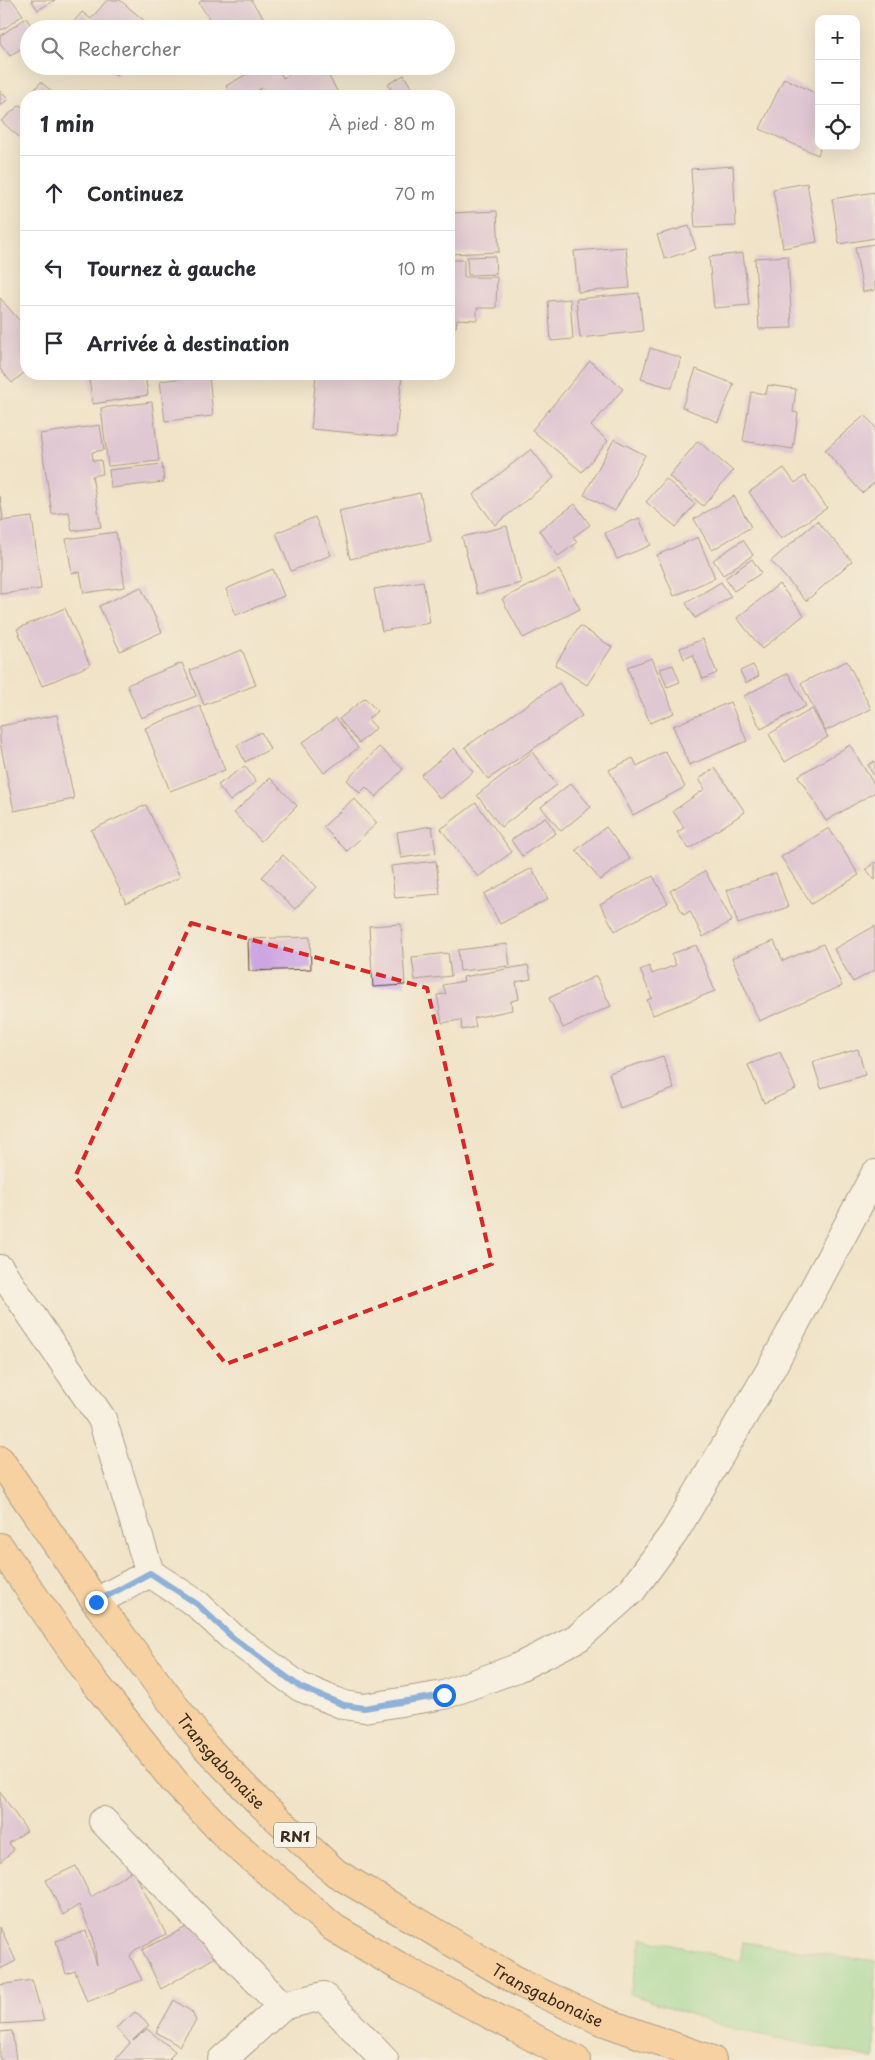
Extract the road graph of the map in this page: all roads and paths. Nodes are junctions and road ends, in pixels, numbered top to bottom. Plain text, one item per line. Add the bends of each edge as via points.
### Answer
1 (875, 1174) edge
2 (0, 1269) edge
3 (0, 1460) edge
4 (0, 1547) edge
5 (150, 1573) junction
6 (96, 1602) junction
7 (103, 1821) dead end
8 (282, 2006) junction
9 (222, 2060) edge
10 (384, 2060) edge
11 (576, 2060) edge
12 (712, 2060) edge

1 - 5 street via 772,1369 674,1532 632,1590 579,1636 517,1668 444,1695 364,1708 344,1705 300,1687 232,1637 197,1604
2 - 5 street via 102,1419
3 - 6 highway, Transgabonaise / RN1
4 - 11 highway, RN1 via 92,1679 174,1781 227,1837 334,1928 402,1968
5 - 6 street
6 - 12 highway, Transgabonaise / RN1 via 205,1746 257,1800 336,1873 522,1984 598,2020
7 - 8 street
8 - 9 street
8 - 10 street via 323,1996

